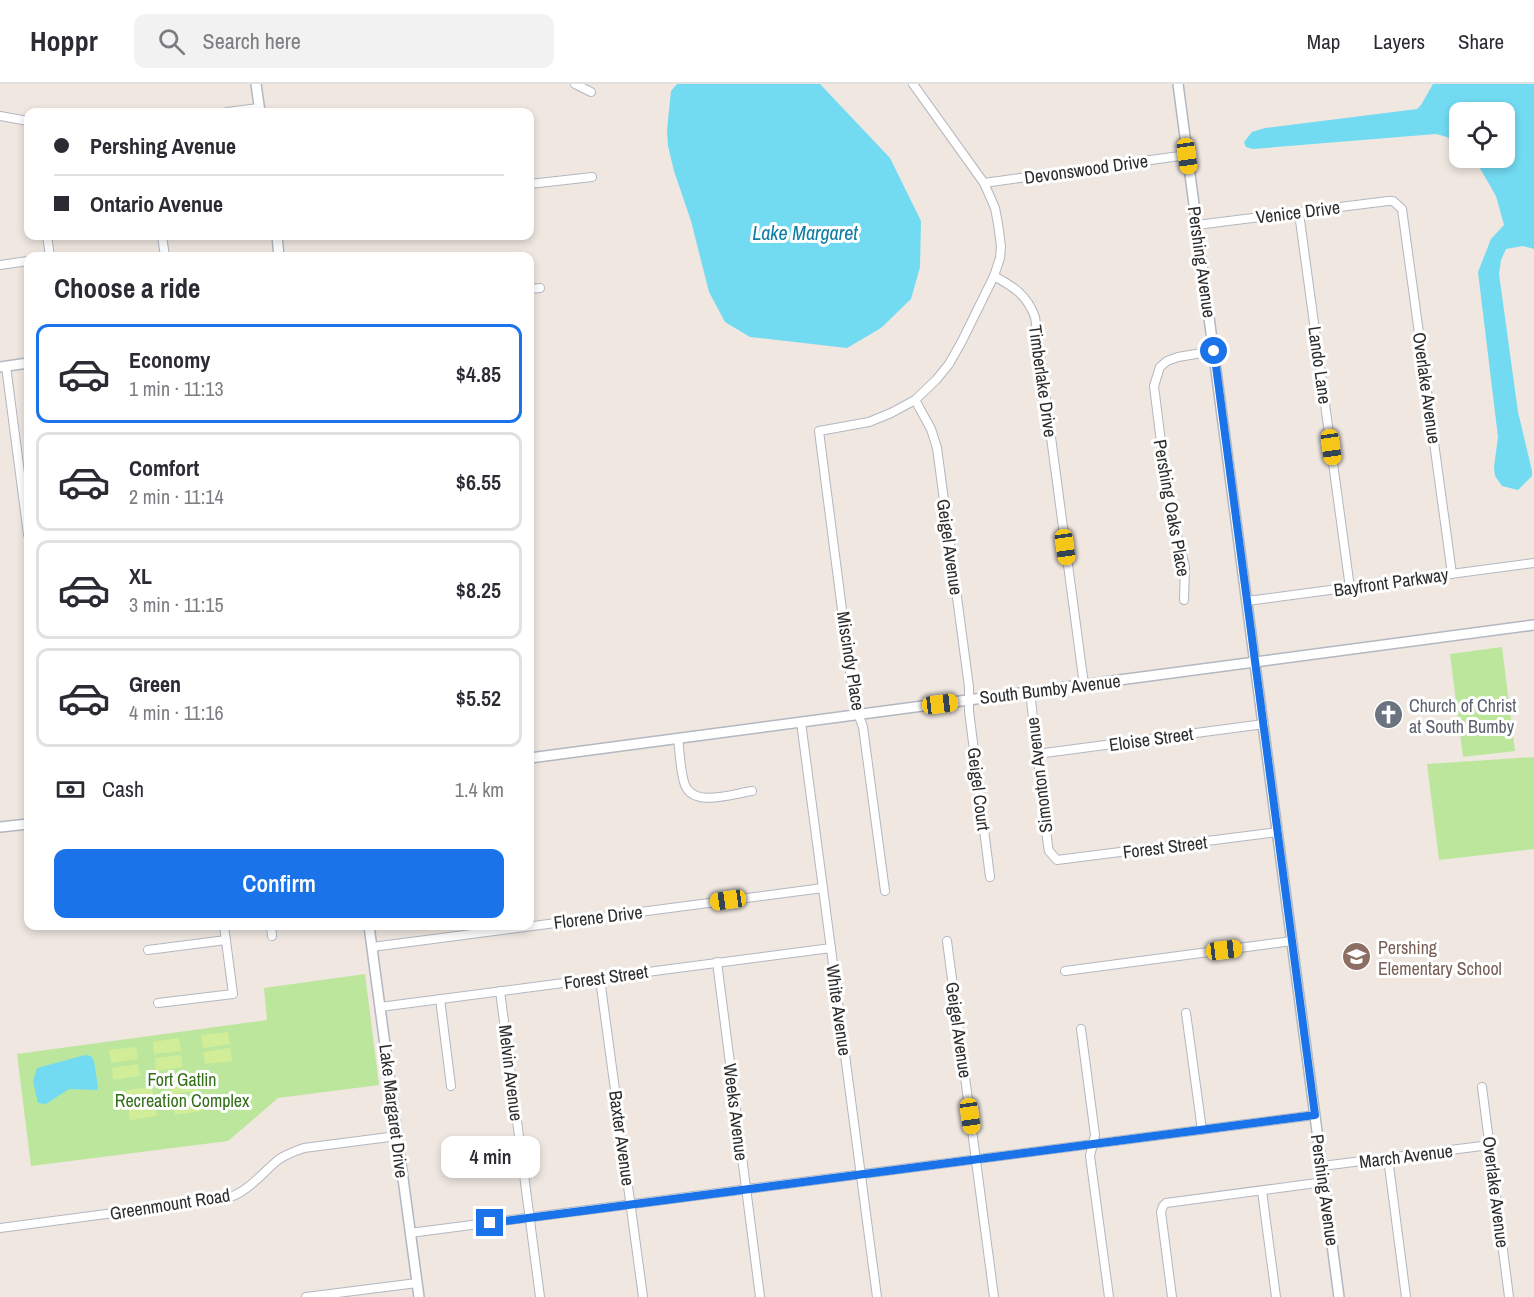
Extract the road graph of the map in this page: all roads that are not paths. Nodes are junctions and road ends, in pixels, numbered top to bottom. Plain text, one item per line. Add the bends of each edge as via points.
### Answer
1 (256, 84) edge
2 (575, 84) edge
3 (913, 84) edge
4 (1178, 84) edge
5 (591, 92) dead end
6 (260, 108) edge
7 (0, 116) edge
8 (24, 120) edge
9 (1187, 156) junction
10 (592, 177) dead end
11 (984, 183) junction
12 (534, 184) edge
13 (1398, 204) joint
14 (1299, 213) junction
15 (1197, 225) junction
16 (24, 262) edge
17 (0, 265) edge
18 (994, 276) junction
19 (540, 288) dead end
20 (534, 289) edge
21 (1214, 351) junction
22 (24, 364) edge
23 (3, 367) edge
24 (915, 400) junction
25 (24, 508) edge
26 (1534, 563) edge
27 (1452, 574) junction
28 (1350, 588) junction
29 (1184, 600) dead end
30 (1247, 601) junction
31 (1534, 625) edge
32 (1256, 663) junction
33 (1084, 685) junction
34 (1030, 692) junction
35 (970, 700) junction
36 (858, 714) junction
37 (801, 722) junction
38 (1264, 724) junction
39 (678, 739) junction
40 (1037, 754) junction
41 (534, 757) edge
42 (752, 791) dead end
43 (24, 824) edge
44 (0, 827) edge
45 (1278, 832) junction
46 (1053, 856) joint
47 (990, 877) dead end
48 (823, 888) junction
49 (885, 891) dead end
50 (534, 926) edge
51 (225, 930) edge
52 (271, 930) edge
53 (370, 930) edge
54 (502, 930) edge
55 (272, 936) dead end
56 (226, 940) junction
57 (947, 941) dead end
58 (1292, 941) junction
59 (372, 947) junction
60 (831, 948) junction
61 (148, 950) dead end
62 (717, 962) junction
63 (1065, 971) dead end
64 (600, 979) junction
65 (500, 991) junction
66 (440, 999) junction
67 (158, 1003) dead end
68 (380, 1007) junction
69 (1186, 1013) dead end
70 (1081, 1029) dead end
71 (451, 1086) dead end
72 (1482, 1087) dead end
73 (1315, 1115) junction
74 (1202, 1130) junction
75 (397, 1136) junction
76 (1093, 1145) junction
77 (1490, 1145) junction
78 (1388, 1158) junction
79 (976, 1160) junction
80 (1322, 1166) junction
81 (861, 1174) junction
82 (1324, 1182) junction
83 (746, 1190) junction
84 (1262, 1191) junction
85 (631, 1205) junction
86 (530, 1218) junction
87 (0, 1228) edge
88 (410, 1233) junction
89 (417, 1283) junction
90 (354, 1294) edge
91 (306, 1297) edge
92 (418, 1297) edge
93 (540, 1297) edge
94 (643, 1297) edge
95 (760, 1297) edge
96 (877, 1297) edge
97 (994, 1297) edge
98 (1108, 1297) edge
99 (1172, 1297) edge
100 (1276, 1297) edge
101 (1339, 1297) edge
102 (1406, 1297) edge
103 (1509, 1297) edge

1 - 6 street
2 - 5 street
3 - 11 street
4 - 9 street, Pershing Avenue
7 - 8 street
9 - 11 street, Devonswood Drive
9 - 15 street, Pershing Avenue
10 - 12 street
11 - 18 street via 995,208 1000,235 1000,258
13 - 14 street, Venice Drive via 1388,201
13 - 27 street, Overlake Avenue via 1403,214
14 - 15 street, Venice Drive
14 - 28 street, Lando Lane
15 - 21 street, Pershing Avenue
16 - 17 street
18 - 24 street via 949,364
18 - 33 street, Timberlake Drive via 1024,296 1035,317
19 - 20 street
21 - 29 street, Pershing Oaks Place via 1167,361 1160,367 1154,386 1168,500 1185,567
21 - 30 street, Pershing Avenue
22 - 23 street
23 - 25 street
24 - 35 street, Geigel Avenue via 932,429 937,448
24 - 36 street, Miscindy Place via 869,422 819,431
26 - 27 street, Bayfront Parkway
27 - 28 street, Bayfront Parkway
28 - 30 street, Bayfront Parkway
30 - 32 street, Pershing Avenue
31 - 32 street, South Bumby Avenue
32 - 33 street, South Bumby Avenue
32 - 38 street, Pershing Avenue
33 - 34 street, South Bumby Avenue
34 - 35 street, South Bumby Avenue
34 - 40 street, Simonton Avenue
35 - 36 street, South Bumby Avenue
35 - 47 street, Geigel Court
36 - 37 street, South Bumby Avenue
36 - 49 street, Miscindy Place via 863,726
37 - 39 street, South Bumby Avenue
37 - 48 street, White Avenue
38 - 40 street, Eloise Street
38 - 45 street, Pershing Avenue
39 - 41 street, South Bumby Avenue
39 - 42 street via 684,782 692,795 707,798
40 - 46 street, Simonton Avenue via 1048,846
43 - 44 street
45 - 46 street, Forest Street via 1061,860
45 - 58 street, Pershing Avenue
48 - 50 street, Florene Drive
48 - 60 street, White Avenue
51 - 56 street
52 - 55 street
53 - 59 street, Lake Margaret Drive
54 - 59 street, Florene Drive
56 - 61 street
56 - 67 street via 233,993
57 - 79 street, Geigel Avenue
58 - 63 street
58 - 73 street, Pershing Avenue
59 - 68 street, Lake Margaret Drive
60 - 62 street, Forest Street
60 - 81 street, White Avenue
62 - 64 street, Forest Street
62 - 83 street, Weeks Avenue
64 - 65 street, Forest Street
64 - 85 street, Baxter Avenue
65 - 66 street, Forest Street
65 - 86 street, Melvin Avenue
66 - 68 street, Forest Street
66 - 71 street
68 - 75 street, Lake Margaret Drive
69 - 74 street
70 - 76 street via 1095,1135
72 - 77 street, Overlake Avenue
73 - 74 street
73 - 80 street, Pershing Avenue
74 - 76 street
75 - 87 street, Greenmount Road via 291,1152 244,1191 227,1198
75 - 88 street, Lake Margaret Drive
76 - 79 street
76 - 98 street via 1090,1156
77 - 78 street, March Avenue
77 - 103 street, Overlake Avenue
78 - 80 street, March Avenue
78 - 102 street
79 - 81 street
79 - 97 street, Geigel Avenue
80 - 82 street, Pershing Avenue
81 - 83 street
81 - 96 street, White Avenue
82 - 84 street
82 - 101 street, Pershing Avenue
83 - 85 street
83 - 95 street, Weeks Avenue
84 - 99 street via 1162,1206
84 - 100 street
85 - 86 street
85 - 94 street, Baxter Avenue
86 - 88 street
86 - 93 street, Melvin Avenue
88 - 89 street, Lake Margaret Drive
89 - 90 street
89 - 92 street, Lake Margaret Drive
90 - 91 street

